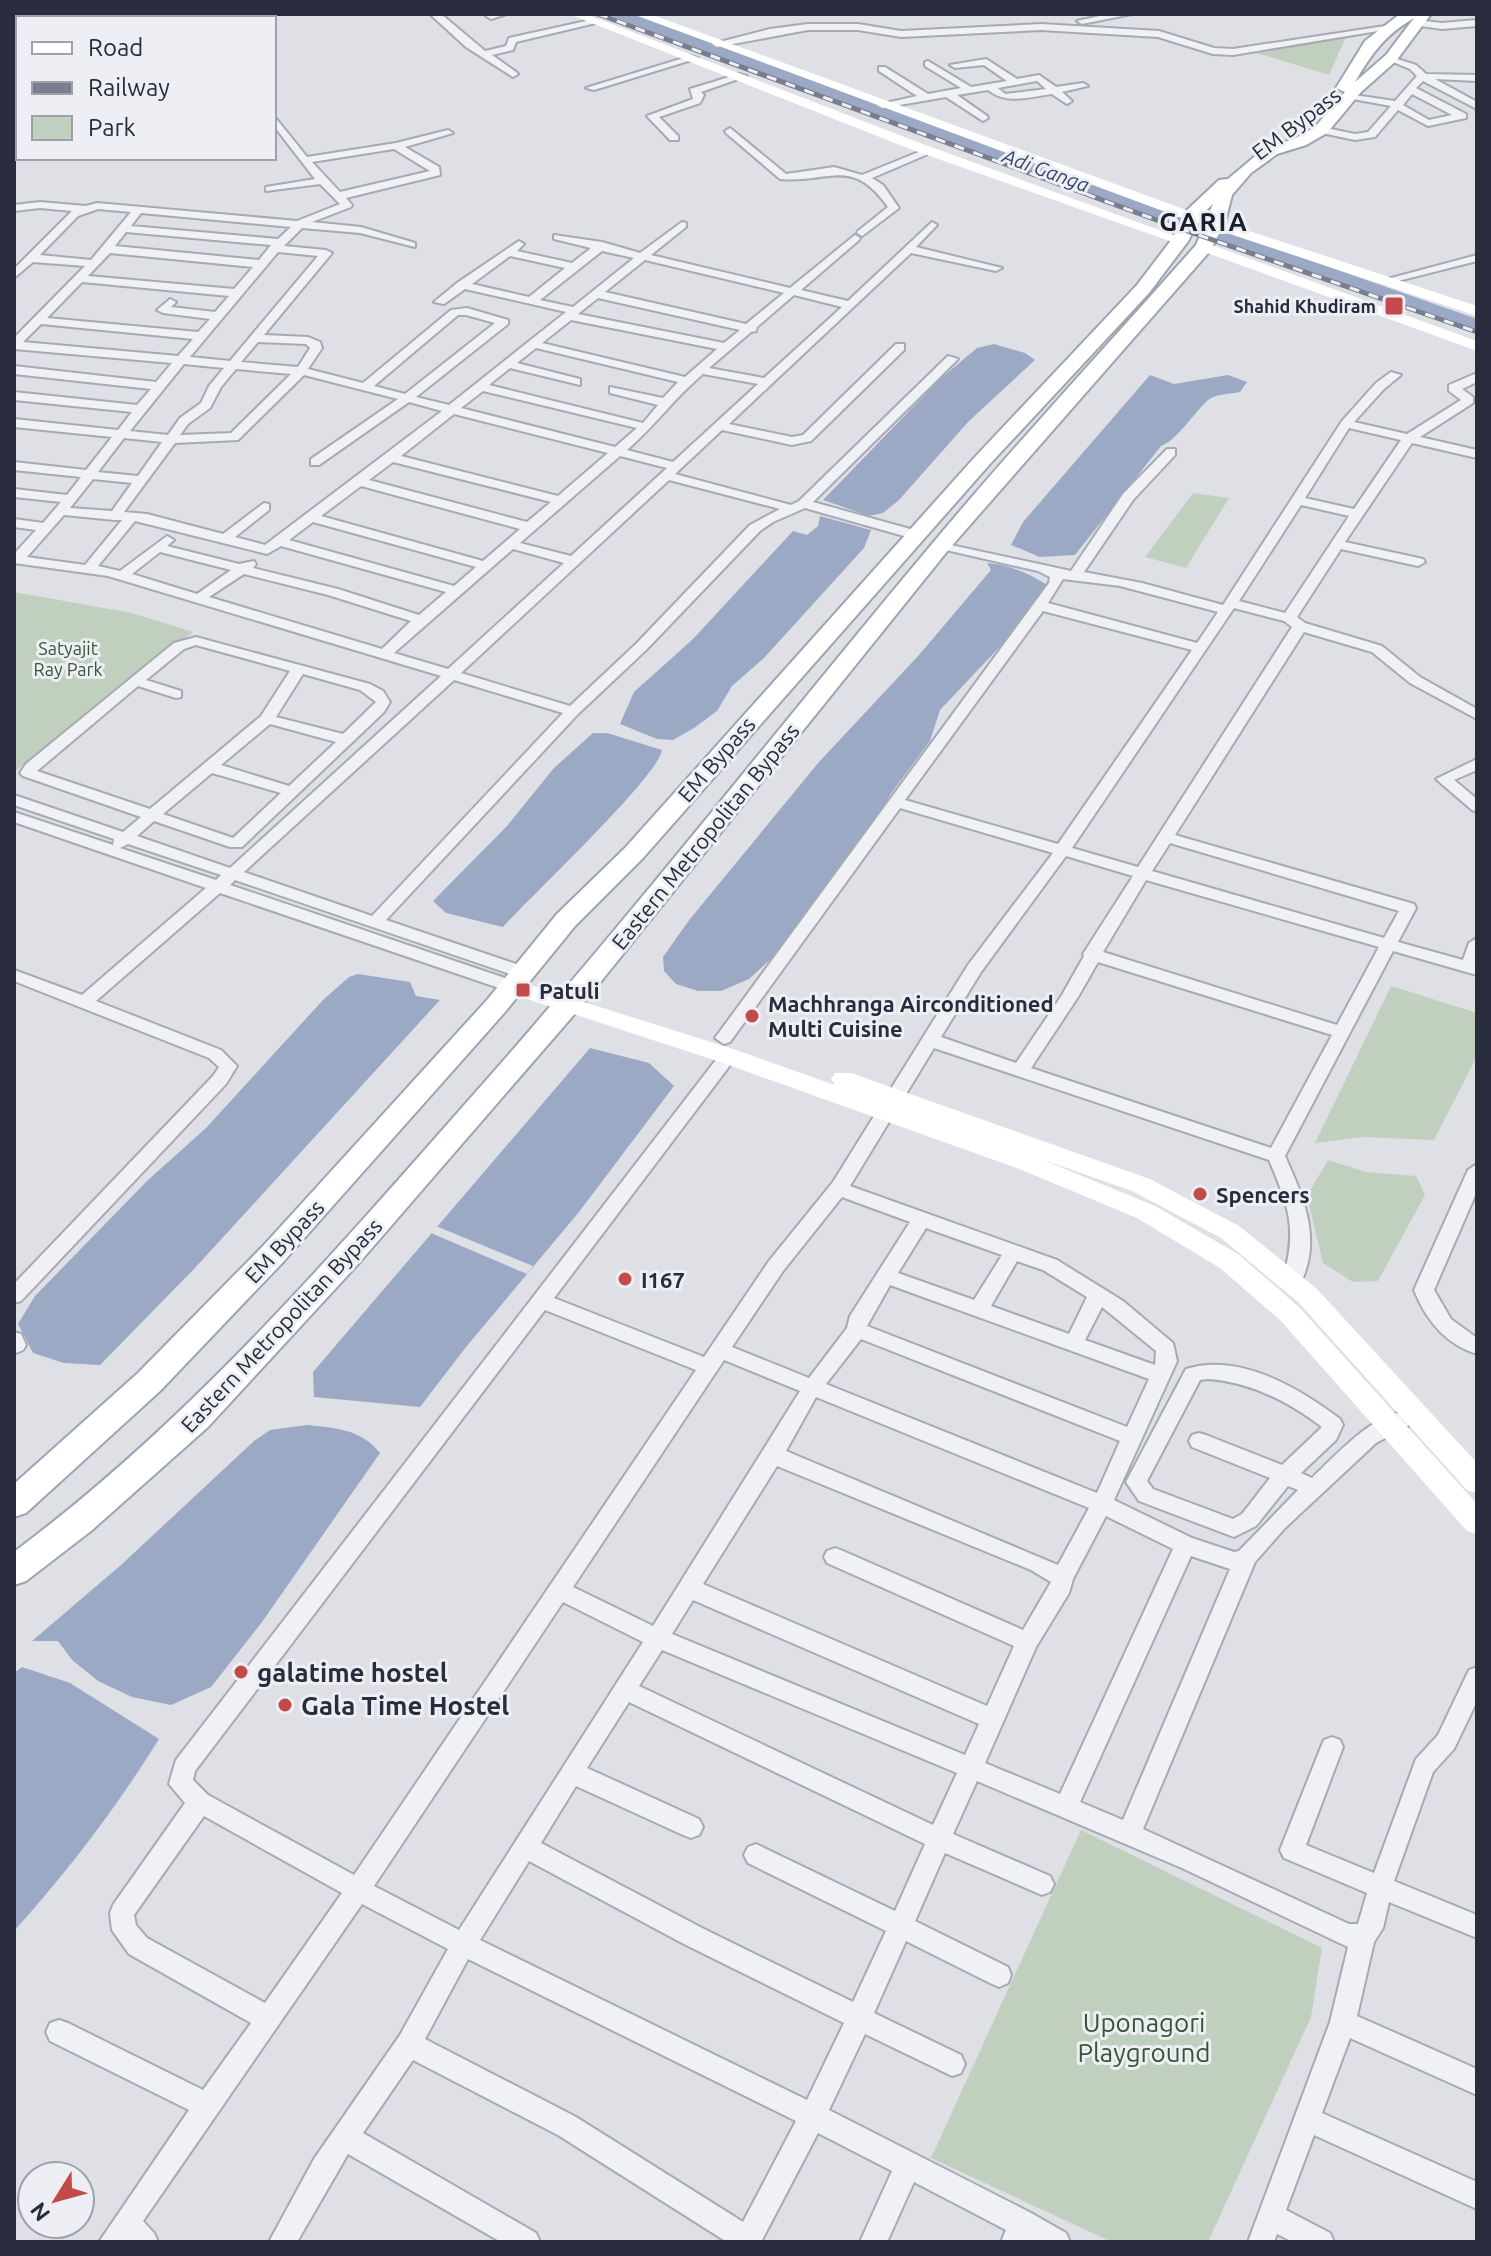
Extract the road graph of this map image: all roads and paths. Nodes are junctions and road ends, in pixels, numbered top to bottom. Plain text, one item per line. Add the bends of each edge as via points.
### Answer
1 (435, 14) edge
2 (502, 14) edge
3 (575, 14) edge
4 (639, 14) edge
5 (770, 14) edge
6 (1127, 14) edge
7 (491, 16) dead end
8 (993, 16) dead end
9 (1417, 17) edge
10 (595, 22) junction
11 (1477, 23) edge
12 (1004, 27) junction
13 (1064, 28) junction
14 (1385, 29) junction
15 (781, 30) junction
16 (717, 44) junction
17 (486, 54) junction
18 (693, 58) junction
19 (1391, 58) junction
20 (928, 64) dead end
21 (955, 65) dead end
22 (1027, 65) dead end
23 (882, 69) dead end
24 (513, 74) dead end
25 (1069, 75) dead end
26 (742, 76) junction
27 (1422, 76) junction
28 (1039, 78) junction
29 (1477, 78) edge
30 (1014, 81) junction
31 (988, 85) junction
32 (591, 88) dead end
33 (967, 88) junction
34 (1410, 89) junction
35 (1052, 91) junction
36 (1350, 91) junction
37 (946, 92) junction
38 (924, 96) junction
39 (1067, 101) dead end
40 (1397, 104) junction
41 (882, 105) junction
42 (1477, 106) edge
43 (983, 118) dead end
44 (276, 122) edge
45 (1321, 130) junction
46 (730, 131) dead end
47 (448, 133) dead end
48 (674, 138) dead end
49 (396, 146) junction
50 (930, 151) junction
51 (305, 160) junction
52 (864, 179) junction
53 (322, 181) junction
54 (270, 189) dead end
55 (339, 196) junction
56 (14, 208) edge
57 (83, 209) junction
58 (139, 209) junction
59 (301, 223) junction
60 (682, 225) dead end
61 (932, 225) dead end
62 (121, 228) junction
63 (1185, 228) junction
64 (1210, 235) junction
65 (558, 237) dead end
66 (519, 244) dead end
67 (278, 245) junction
68 (411, 245) dead end
69 (602, 245) junction
70 (107, 249) junction
71 (908, 249) junction
72 (507, 252) junction
73 (645, 255) junction
74 (31, 258) junction
75 (1477, 258) edge
76 (92, 263) junction
77 (261, 264) junction
78 (574, 267) junction
79 (996, 268) dead end
80 (14, 275) edge
81 (78, 278) junction
82 (1386, 281) junction
83 (461, 285) junction
84 (797, 292) junction
85 (236, 293) junction
86 (597, 294) junction
87 (531, 301) junction
88 (170, 302) dead end
89 (440, 302) dead end
90 (850, 305) junction
91 (1477, 311) edge
92 (573, 314) junction
93 (216, 316) junction
94 (36, 320) junction
95 (752, 329) junction
96 (199, 336) junction
97 (254, 338) junction
98 (533, 344) junction
99 (14, 345) edge
100 (1477, 346) edge
101 (900, 347) dead end
102 (729, 348) junction
103 (952, 359) dead end
104 (180, 360) junction
105 (507, 364) junction
106 (232, 365) junction
107 (14, 370) edge
108 (702, 370) junction
109 (301, 371) junction
110 (1395, 375) dead end
111 (1477, 377) edge
112 (688, 381) junction
113 (576, 382) dead end
114 (765, 382) junction
115 (159, 386) junction
116 (478, 386) junction
117 (364, 388) junction
118 (614, 390) dead end
119 (14, 396) edge
120 (406, 399) junction
121 (666, 403) junction
122 (140, 409) junction
123 (449, 410) junction
124 (14, 423) edge
125 (1346, 424) junction
126 (719, 426) junction
127 (646, 427) junction
128 (120, 435) junction
129 (171, 439) junction
130 (1408, 439) junction
131 (617, 451) junction
132 (1171, 452) dead end
133 (1477, 454) edge
134 (390, 457) junction
135 (315, 462) dead end
136 (16, 469) edge
137 (669, 470) junction
138 (89, 472) junction
139 (140, 480) junction
140 (357, 481) junction
141 (14, 493) edge
142 (70, 499) junction
143 (558, 500) junction
144 (1297, 500) junction
145 (264, 507) dead end
146 (798, 507) junction
147 (61, 511) junction
148 (1357, 514) junction
149 (115, 516) junction
150 (311, 517) junction
151 (130, 519) junction
152 (14, 523) edge
153 (44, 527) junction
154 (184, 527) junction
155 (529, 527) junction
156 (916, 535) junction
157 (225, 539) junction
158 (510, 544) junction
159 (1337, 544) junction
160 (942, 545) junction
161 (273, 546) junction
162 (158, 548) junction
163 (15, 559) edge
164 (572, 561) junction
165 (1418, 562) dead end
166 (486, 566) junction
167 (90, 567) junction
168 (244, 568) junction
169 (1057, 575) junction
170 (1075, 575) junction
171 (122, 576) junction
172 (456, 591) junction
173 (198, 599) junction
174 (1038, 605) junction
175 (1228, 606) junction
176 (421, 620) junction
177 (1295, 622) junction
178 (1200, 648) junction
179 (385, 654) junction
180 (299, 669) junction
181 (450, 674) junction
182 (136, 681) junction
183 (176, 694) dead end
184 (573, 711) junction
185 (1477, 715) edge
186 (267, 719) junction
187 (347, 740) junction
188 (1477, 764) edge
189 (210, 767) junction
190 (292, 792) junction
191 (14, 800) edge
192 (898, 803) junction
193 (1477, 807) edge
194 (152, 815) junction
195 (14, 817) edge
196 (125, 837) junction
197 (1166, 837) junction
198 (111, 850) junction
199 (1061, 852) junction
200 (235, 872) junction
201 (1142, 875) junction
202 (217, 887) junction
203 (357, 915) junction
204 (376, 921) junction
205 (340, 930) junction
206 (1477, 943) edge
207 (1386, 946) junction
208 (1091, 954) junction
209 (1473, 969) edge
210 (14, 975) edge
211 (517, 979) junction
212 (573, 997) junction
213 (86, 1001) junction
214 (1340, 1032) junction
215 (933, 1041) junction
216 (726, 1047) junction
217 (1021, 1069) junction
218 (890, 1104) junction
219 (1276, 1156) junction
220 (1477, 1170) edge
221 (838, 1189) junction
222 (921, 1220) junction
223 (1013, 1252) junction
224 (886, 1276) junction
225 (1292, 1281) junction
226 (1098, 1295) junction
227 (14, 1296) edge
228 (542, 1301) junction
229 (979, 1309) junction
230 (857, 1330) junction
231 (1074, 1343) junction
232 (1477, 1346) edge
233 (716, 1359) junction
234 (1161, 1375) junction
235 (811, 1389) junction
236 (1414, 1413) junction
237 (1388, 1428) junction
238 (1131, 1437) junction
239 (1199, 1441) dead end
240 (773, 1455) junction
241 (1285, 1475) junction
242 (1477, 1482) edge
243 (1314, 1488) junction
244 (14, 1504) edge
245 (1102, 1504) junction
246 (1477, 1523) edge
247 (1185, 1545) junction
248 (835, 1557) dead end
249 (1246, 1557) junction
250 (14, 1571) edge
251 (1062, 1578) junction
252 (689, 1588) junction
253 (560, 1591) junction
254 (657, 1638) junction
255 (1027, 1642) junction
256 (1477, 1677) edge
257 (625, 1690) junction
258 (992, 1719) junction
259 (1332, 1747) dead end
260 (967, 1769) junction
261 (573, 1773) junction
262 (200, 1802) junction
263 (1066, 1807) junction
264 (691, 1827) dead end
265 (1129, 1834) junction
266 (940, 1840) junction
267 (528, 1848) junction
268 (756, 1855) dead end
269 (1042, 1884) dead end
270 (1381, 1885) junction
271 (357, 1889) junction
272 (898, 1926) junction
273 (1477, 1927) edge
274 (1363, 1936) junction
275 (464, 1943) junction
276 (999, 1975) dead end
277 (860, 2016) junction
278 (269, 2019) junction
279 (1343, 2022) junction
280 (59, 2032) dead end
281 (409, 2044) junction
282 (952, 2064) dead end
283 (1477, 2082) edge
284 (208, 2106) junction
285 (813, 2116) junction
286 (1307, 2119) junction
287 (343, 2136) junction
288 (908, 2167) junction
289 (1477, 2196) edge
290 (1271, 2217) junction
291 (118, 2232) edge
292 (1018, 2232) edge
293 (288, 2240) edge
294 (747, 2241) edge
295 (145, 2242) edge
296 (527, 2242) edge
297 (873, 2242) edge
298 (1057, 2242) edge
299 (1261, 2242) edge
300 (1321, 2242) edge

1 - 17 street
2 - 7 street
3 - 10 main road
4 - 16 main road
5 - 15 street
6 - 13 street via 1068,23
8 - 12 street
9 - 11 street via 1442,26
9 - 14 main road, EM Bypass
9 - 19 main road, Eastern Metropolitan Bypass
10 - 17 street via 512,40 510,48
10 - 18 main road
12 - 13 street
12 - 15 street via 901,34 844,27
13 - 14 street via 1167,35 1223,53
14 - 36 main road, EM Bypass via 1370,44
15 - 16 street
16 - 41 main road
17 - 24 street
18 - 26 main road
18 - 32 street
19 - 27 street
19 - 36 main road, Eastern Metropolitan Bypass
20 - 33 street
21 - 30 street via 986,62
22 - 28 street
23 - 38 street
25 - 35 street via 1087,88
26 - 48 street via 693,91 699,95 697,101 652,116
26 - 50 main road
27 - 29 street
27 - 34 street
27 - 42 street
28 - 30 street
28 - 35 street
30 - 31 street
31 - 33 street
31 - 35 street via 1003,97
33 - 37 street
34 - 40 street
34 - 40 street via 1462,116 1428,123
35 - 39 street
36 - 40 street
36 - 45 main road, Eastern Metropolitan Bypass
36 - 63 main road, EM Bypass via 1258,148
37 - 38 street
37 - 43 street
38 - 41 street
40 - 45 street via 1364,137
41 - 63 main road
44 - 51 street
45 - 64 main road, Eastern Metropolitan Bypass via 1257,158 1224,194
46 - 52 street via 784,177 834,170
47 - 49 street
49 - 51 street
49 - 55 street via 436,173
50 - 52 street
50 - 63 main road
51 - 53 street
52 - 84 street via 879,187 894,208
53 - 54 street
53 - 55 street
55 - 59 street via 347,205 342,210
56 - 57 street
57 - 58 street
57 - 74 street
58 - 59 street
58 - 62 street
59 - 67 street
59 - 68 street via 361,230
60 - 73 street
61 - 71 street
62 - 67 street
62 - 70 street
63 - 64 main road
63 - 156 main road, EM Bypass via 1143,289
64 - 82 main road
64 - 100 main road
64 - 160 main road, Eastern Metropolitan Bypass
65 - 69 street
66 - 72 street
67 - 77 street
67 - 97 street via 326,253
69 - 73 street
69 - 78 street
70 - 76 street
70 - 77 street
71 - 79 street
71 - 90 street
72 - 78 street
72 - 83 street
73 - 84 street
73 - 86 street
74 - 76 street
74 - 80 street
75 - 82 street
76 - 81 street
77 - 85 street
78 - 87 street
81 - 85 street
81 - 94 street
82 - 91 main road
83 - 87 street
83 - 89 street
84 - 90 street
84 - 95 street
85 - 93 street
86 - 92 street
86 - 95 street
87 - 92 street
88 - 93 street via 163,310
90 - 114 street
92 - 98 street
92 - 102 street
93 - 96 street
94 - 96 street
94 - 99 street
95 - 102 street
96 - 104 street
97 - 106 street
97 - 109 street via 316,344
98 - 105 street
98 - 112 street
99 - 104 street
101 - 126 street via 807,438 792,441
102 - 108 street
103 - 146 street
104 - 106 street
104 - 115 street
105 - 113 street
105 - 116 street
106 - 109 street
106 - 129 street via 206,405 191,413
107 - 115 street
108 - 112 street
108 - 114 street
109 - 117 street
109 - 129 street via 234,437
110 - 125 street
111 - 130 street via 1453,388 1469,400
112 - 121 street
114 - 126 street
115 - 122 street
116 - 123 street
116 - 127 street
117 - 120 street
117 - 120 street via 455,312 504,322
118 - 121 street
119 - 122 street
120 - 123 street
120 - 135 street
121 - 127 street
122 - 128 street
123 - 131 street
123 - 134 street
124 - 128 street
125 - 130 street
125 - 144 street
126 - 137 street
127 - 131 street
128 - 129 street
128 - 138 street
129 - 139 street
130 - 133 street
130 - 148 street
131 - 137 street
131 - 143 street
132 - 170 street via 1128,497
134 - 140 street
134 - 143 street
136 - 138 street
137 - 146 street
137 - 164 street
138 - 139 street
138 - 142 street
139 - 149 street
140 - 150 street
140 - 155 street
141 - 142 street
142 - 147 street
143 - 155 street
144 - 148 street
144 - 175 street
145 - 157 street
146 - 156 street
146 - 184 street via 755,528
147 - 149 street
147 - 153 street
148 - 159 street
149 - 151 street
150 - 161 street
150 - 166 street
151 - 154 street
151 - 167 street
152 - 153 street
153 - 163 street
154 - 157 street
154 - 162 street
155 - 158 street
156 - 211 main road, EM Bypass
157 - 161 street
158 - 164 street
158 - 166 street
159 - 165 street
159 - 177 street
160 - 169 street
160 - 212 main road, Eastern Metropolitan Bypass
161 - 168 street
161 - 172 street
162 - 168 street
162 - 171 street
163 - 167 street
164 - 181 street
166 - 172 street
167 - 171 street
168 - 173 street
168 - 176 street
169 - 170 street
169 - 174 street
170 - 175 street
171 - 173 street
172 - 176 street
173 - 179 street
174 - 178 street
174 - 192 street
175 - 177 street
175 - 178 street
176 - 179 street
177 - 185 street via 1377,649 1415,680
177 - 197 street
178 - 199 street
179 - 181 street
180 - 182 street via 189,641
180 - 186 street
180 - 187 street via 378,694 383,702 379,709
181 - 184 street
181 - 200 street
182 - 183 street
182 - 194 street via 28,773
184 - 204 street
186 - 187 street
186 - 189 street
187 - 190 street
188 - 193 street via 1444,779
189 - 190 street
189 - 194 street
190 - 194 street via 236,844
191 - 196 street
192 - 199 street
192 - 216 street
194 - 196 street
195 - 198 street
196 - 198 street
196 - 200 street
197 - 201 street
197 - 207 street via 1408,908
198 - 202 street
199 - 201 street
199 - 215 street via 974,969
200 - 202 street
200 - 203 street
201 - 207 street
201 - 208 street
202 - 205 street
202 - 213 street
203 - 204 street
203 - 205 street
204 - 211 street
205 - 211 street
206 - 209 street
207 - 209 street
207 - 214 street
208 - 214 street
208 - 217 street via 1070,997
210 - 213 street
211 - 212 main road
211 - 244 main road, EM Bypass via 274,1253 149,1382
212 - 216 main road
212 - 250 main road, Eastern Metropolitan Bypass via 349,1255 197,1418 79,1522
213 - 227 street via 215,1054 228,1066
214 - 219 street
215 - 217 street
215 - 218 street
216 - 218 main road
216 - 228 street
217 - 219 street
218 - 221 street
218 - 225 main road via 1141,1185 1230,1232
218 - 237 main road via 1146,1212 1229,1261 1290,1314
219 - 225 street via 1303,1220
220 - 232 street via 1424,1290 1430,1309 1445,1326
221 - 222 street
221 - 233 street via 776,1266
222 - 223 street
222 - 224 street
223 - 226 street via 1050,1265
223 - 229 street
224 - 229 street
224 - 230 street via 857,1321
225 - 236 main road
226 - 231 street
226 - 234 street via 1166,1348
228 - 233 street
228 - 262 street via 184,1767 181,1784
229 - 231 street
230 - 235 street
230 - 238 street
231 - 234 street
233 - 235 street
233 - 253 street
234 - 238 street
235 - 240 street
235 - 245 street
236 - 237 street
236 - 242 main road
237 - 243 street via 1369,1437
237 - 246 main road
238 - 245 street
239 - 241 street
240 - 251 street
240 - 252 street
241 - 241 street via 1249,1520 1234,1528 1146,1495 1136,1482 1193,1374 1206,1369 1274,1386 1333,1425
241 - 243 street
243 - 249 street
245 - 247 street
245 - 251 street
247 - 249 street via 1234,1561
247 - 263 street
248 - 255 street
249 - 265 street
251 - 255 street
252 - 254 street
252 - 258 street
253 - 254 street
253 - 271 street
254 - 257 street
254 - 260 street
255 - 258 street
256 - 270 street via 1446,1742 1424,1766
257 - 261 street
257 - 266 street
258 - 260 street
259 - 270 street via 1292,1850
260 - 263 street
260 - 266 street
261 - 264 street
261 - 267 street
262 - 271 street
262 - 278 street via 122,1913 122,1922 138,1946
263 - 265 street
265 - 274 street via 1347,1935
266 - 269 street
266 - 272 street
267 - 275 street
267 - 277 street via 693,1936
268 - 272 street
270 - 273 street
270 - 274 street via 1371,1928
271 - 275 street
271 - 278 street
272 - 276 street
272 - 277 street
274 - 279 street
275 - 281 street
275 - 285 street
277 - 282 street
277 - 285 street
278 - 284 street
279 - 283 street
279 - 286 street
280 - 284 street
281 - 287 street
281 - 294 street via 567,2126
284 - 291 street
285 - 288 street
285 - 294 street
286 - 289 street
286 - 290 street
287 - 293 street
287 - 296 street
288 - 292 street
288 - 297 street
290 - 299 street
290 - 300 street
291 - 295 street
292 - 298 street

